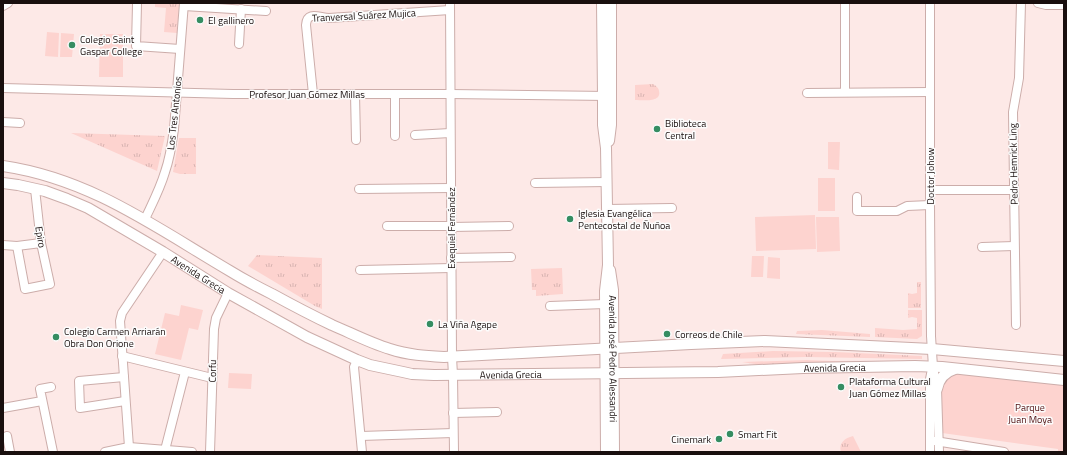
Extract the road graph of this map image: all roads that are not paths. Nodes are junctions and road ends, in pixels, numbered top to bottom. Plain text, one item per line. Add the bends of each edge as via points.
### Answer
1 (8, 3) edge
2 (602, 3) edge
3 (611, 3) edge
4 (845, 3) edge
5 (930, 3) edge
6 (1020, 3) edge
7 (1038, 3) edge
8 (137, 4) edge
9 (184, 5) edge
10 (3, 6) edge
11 (1064, 6) edge
12 (450, 7) edge
13 (241, 9) junction
14 (266, 11) dead end
15 (239, 44) dead end
16 (180, 49) junction
17 (3, 88) edge
18 (177, 92) junction
19 (844, 92) junction
20 (930, 92) junction
21 (807, 93) dead end
22 (313, 94) junction
23 (355, 94) junction
24 (395, 94) junction
25 (450, 94) junction
26 (607, 96) junction
27 (3, 122) edge
28 (20, 123) dead end
29 (450, 133) junction
30 (415, 135) dead end
31 (395, 136) dead end
32 (356, 140) dead end
33 (3, 166) edge
34 (607, 182) junction
35 (3, 183) edge
36 (535, 183) dead end
37 (451, 188) junction
38 (35, 189) junction
39 (359, 189) dead end
40 (930, 190) junction
41 (1014, 190) junction
42 (857, 197) dead end
43 (930, 206) junction
44 (672, 208) dead end
45 (607, 209) junction
46 (145, 219) junction
47 (387, 226) dead end
48 (451, 226) junction
49 (510, 226) dead end
50 (41, 243) junction
51 (3, 245) edge
52 (17, 246) junction
53 (1014, 246) junction
54 (982, 247) dead end
55 (163, 252) junction
56 (511, 257) dead end
57 (451, 258) junction
58 (608, 265) junction
59 (451, 268) junction
60 (360, 270) dead end
61 (228, 293) junction
62 (605, 304) junction
63 (550, 306) dead end
64 (1016, 325) dead end
65 (609, 349) junction
66 (932, 349) junction
67 (122, 356) junction
68 (452, 357) junction
69 (357, 360) junction
70 (1064, 361) edge
71 (933, 366) junction
72 (955, 369) junction
73 (185, 372) junction
74 (609, 373) junction
75 (453, 375) junction
76 (124, 377) junction
77 (212, 378) junction
78 (1064, 380) edge
79 (51, 387) dead end
80 (937, 389) junction
81 (42, 401) junction
82 (126, 401) junction
83 (3, 408) edge
84 (497, 412) dead end
85 (453, 413) junction
86 (453, 433) junction
87 (7, 436) dead end
88 (361, 436) junction
89 (934, 441) junction
90 (129, 447) junction
91 (165, 450) junction
92 (10, 452) edge
93 (53, 452) edge
94 (105, 452) edge
95 (192, 452) edge
96 (210, 452) edge
97 (362, 452) edge
98 (454, 452) edge
99 (606, 452) edge
100 (614, 452) edge
101 (930, 452) edge
102 (939, 452) edge
103 (1004, 452) edge

1 - 10 street
2 - 26 main road, Avenida José Pedro Alessandri
3 - 26 main road, Avenida José Pedro Alessandri
4 - 19 street
5 - 20 street, Doctor Johow
6 - 41 street, Pedro Hemrick Ling via 1019,78 1013,112
7 - 11 street
8 - 16 street via 136,46
9 - 13 street
9 - 16 street, Los Tres Antonios
12 - 22 street, Tranversal Suárez Mujica via 308,18 306,25
12 - 25 street, Exequiel Fernández
13 - 14 street
13 - 15 street
16 - 18 street, Los Tres Antonios
17 - 18 street, Profesor Juan Gómez Millas
18 - 22 street, Profesor Juan Gómez Millas
18 - 46 street, Los Tres Antonios via 168,164
19 - 20 street
19 - 21 street
20 - 40 street, Doctor Johow
22 - 23 street, Profesor Juan Gómez Millas
23 - 24 street, Profesor Juan Gómez Millas
23 - 32 street
24 - 25 street, Profesor Juan Gómez Millas
24 - 31 street
25 - 26 street, Profesor Juan Gómez Millas
25 - 29 street, Exequiel Fernández
26 - 34 main road, Avenida José Pedro Alessandri via 603,125
27 - 28 street
29 - 30 street
29 - 37 street, Exequiel Fernández
33 - 46 main road, Avenida Grecia via 71,183 101,195
34 - 36 street
34 - 45 main road, Avenida José Pedro Alessandri
35 - 38 main road, Avenida Grecia
37 - 39 street
37 - 48 street, Exequiel Fernández
38 - 50 street, Epiro
38 - 55 main road, Avenida Grecia via 56,194 88,208
40 - 41 street
40 - 43 street, Doctor Johow
41 - 53 street, Pedro Hemrick Ling
42 - 43 street via 857,210 897,211 907,206
43 - 66 street, Doctor Johow
44 - 45 street
45 - 58 main road, Avenida José Pedro Alessandri
46 - 68 main road, Avenida Grecia via 239,276 364,340 390,350
47 - 48 street
48 - 49 street
48 - 57 street, Exequiel Fernández
50 - 52 street
50 - 52 street, Epiro via 50,284 25,288
51 - 52 street
53 - 54 street
53 - 64 street, Pedro Hemrick Ling
55 - 61 main road, Avenida Grecia
55 - 67 street via 122,313
56 - 57 street
57 - 59 street, Exequiel Fernández
58 - 62 main road, Avenida José Pedro Alessandri
58 - 65 main road, Avenida José Pedro Alessandri via 613,290
59 - 60 street
59 - 68 street, Exequiel Fernández
61 - 69 main road, Avenida Grecia
61 - 77 street, Corfu via 216,318
62 - 63 street
62 - 65 main road, Avenida José Pedro Alessandri
65 - 66 main road, Avenida Grecia via 765,341
65 - 68 main road, Avenida Grecia
65 - 74 main road, Avenida José Pedro Alessandri
66 - 70 main road, Avenida Grecia
66 - 71 street, Doctor Johow
67 - 73 street
67 - 76 street
68 - 75 street, Exequiel Fernández
69 - 75 main road, Avenida Grecia via 412,374
69 - 88 street via 354,367
71 - 72 main road, Avenida Grecia
71 - 74 main road, Avenida Grecia
71 - 80 street
71 - 89 street via 930,379
72 - 78 main road, Avenida Grecia
72 - 80 main road via 943,376
73 - 77 street
73 - 91 street
74 - 75 main road, Avenida Grecia
74 - 99 main road, Avenida José Pedro Alessandri
74 - 100 main road, Avenida José Pedro Alessandri
75 - 85 street, Exequiel Fernández
76 - 82 street
76 - 82 street via 79,381 80,408
77 - 96 street, Corfu
79 - 81 street via 40,389
80 - 89 street
81 - 83 street
81 - 93 street
82 - 90 street
84 - 85 street
85 - 86 street, Exequiel Fernández
86 - 88 street
86 - 98 street, Exequiel Fernández
87 - 92 street
88 - 97 street
89 - 101 street
89 - 102 street
89 - 103 street
90 - 91 street
90 - 94 street
91 - 95 street

